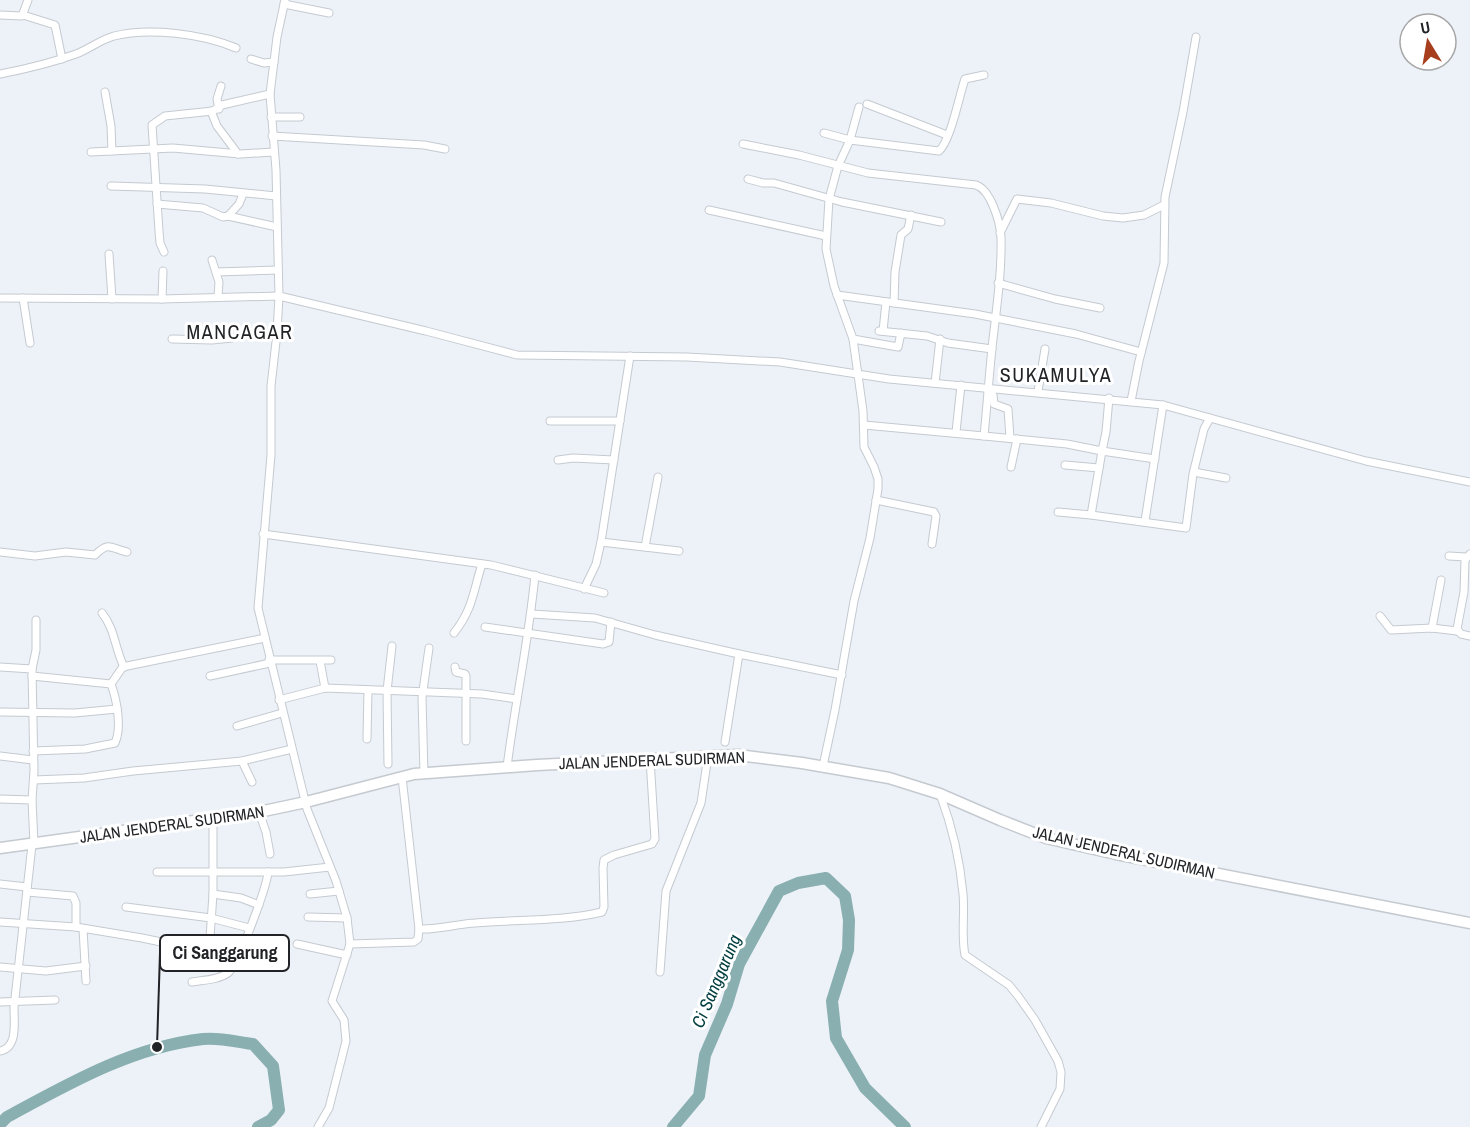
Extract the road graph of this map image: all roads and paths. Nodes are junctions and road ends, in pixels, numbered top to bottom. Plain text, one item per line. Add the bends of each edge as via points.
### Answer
1 (28, 0) edge
2 (284, 2) edge
3 (329, 13) dead end
4 (0, 15) edge
5 (23, 15) junction
6 (1196, 37) dead end
7 (236, 48) dead end
8 (62, 59) junction
9 (251, 59) dead end
10 (274, 62) junction
11 (0, 74) edge
12 (984, 75) dead end
13 (221, 86) dead end
14 (105, 92) dead end
15 (270, 94) junction
16 (867, 104) dead end
17 (859, 107) dead end
18 (215, 110) junction
19 (271, 117) junction
20 (300, 117) dead end
21 (824, 134) dead end
22 (947, 135) junction
23 (272, 136) junction
24 (850, 140) junction
25 (743, 144) dead end
26 (153, 148) junction
27 (445, 149) dead end
28 (112, 151) junction
29 (91, 152) dead end
30 (274, 152) junction
31 (241, 154) junction
32 (838, 166) junction
33 (748, 179) dead end
34 (111, 186) dead end
35 (157, 186) junction
36 (240, 193) junction
37 (276, 196) junction
38 (829, 199) junction
39 (157, 204) junction
40 (1164, 205) junction
41 (709, 210) dead end
42 (911, 215) junction
43 (224, 216) junction
44 (941, 222) dead end
45 (277, 227) junction
46 (1000, 233) junction
47 (826, 236) junction
48 (164, 252) dead end
49 (110, 254) dead end
50 (212, 260) dead end
51 (278, 270) junction
52 (163, 271) dead end
53 (219, 272) junction
54 (998, 283) junction
55 (837, 295) junction
56 (279, 296) junction
57 (218, 297) junction
58 (0, 298) edge
59 (22, 298) junction
60 (112, 299) junction
61 (162, 299) junction
62 (890, 303) junction
63 (1100, 308) dead end
64 (995, 318) junction
65 (278, 333) junction
66 (901, 333) junction
67 (172, 339) dead end
68 (853, 339) junction
69 (940, 339) junction
70 (30, 343) dead end
71 (992, 348) junction
72 (1045, 349) dead end
73 (1141, 352) junction
74 (630, 356) junction
75 (857, 375) junction
76 (935, 383) junction
77 (961, 385) junction
78 (988, 389) junction
79 (1038, 392) junction
80 (1108, 398) junction
81 (1131, 401) junction
82 (1163, 405) junction
83 (1210, 418) junction
84 (550, 421) dead end
85 (620, 421) junction
86 (864, 424) junction
87 (956, 432) junction
88 (984, 436) junction
89 (1013, 438) junction
90 (1102, 451) junction
91 (1155, 459) junction
92 (558, 460) dead end
93 (614, 460) junction
94 (1065, 465) dead end
95 (1011, 467) dead end
96 (1099, 468) junction
97 (1194, 472) junction
98 (658, 477) dead end
99 (1226, 478) dead end
100 (1470, 482) edge
101 (876, 500) junction
102 (1058, 512) dead end
103 (1091, 515) junction
104 (1145, 521) junction
105 (263, 534) junction
106 (601, 542) junction
107 (932, 544) dead end
108 (645, 547) junction
109 (678, 551) dead end
110 (0, 552) edge
111 (127, 552) dead end
112 (1468, 555) edge
113 (1449, 556) dead end
114 (482, 564) junction
115 (535, 575) junction
116 (1441, 580) dead end
117 (584, 589) junction
118 (604, 593) dead end
119 (102, 613) dead end
120 (532, 614) junction
121 (1380, 616) dead end
122 (36, 620) dead end
123 (611, 621) junction
124 (485, 627) dead end
125 (1432, 628) junction
126 (1457, 631) junction
127 (528, 632) junction
128 (454, 633) dead end
129 (1470, 636) edge
130 (265, 638) junction
131 (392, 646) dead end
132 (429, 648) dead end
133 (740, 654) junction
134 (331, 660) dead end
135 (270, 661) junction
136 (320, 661) junction
137 (124, 667) junction
138 (455, 667) dead end
139 (0, 668) edge
140 (32, 673) junction
141 (842, 675) junction
142 (210, 676) dead end
143 (111, 684) junction
144 (325, 688) junction
145 (368, 690) junction
146 (387, 691) junction
147 (423, 692) junction
148 (467, 694) junction
149 (517, 699) junction
150 (279, 700) junction
151 (117, 709) junction
152 (0, 712) edge
153 (282, 713) junction
154 (32, 714) junction
155 (237, 726) dead end
156 (366, 740) dead end
157 (466, 741) dead end
158 (725, 742) dead end
159 (292, 749) junction
160 (33, 751) junction
161 (0, 756) edge
162 (708, 756) junction
163 (650, 759) junction
164 (33, 760) junction
165 (246, 761) junction
166 (388, 764) dead end
167 (823, 766) junction
168 (507, 767) junction
169 (424, 774) junction
170 (402, 777) junction
171 (34, 780) junction
172 (252, 782) dead end
173 (940, 794) junction
174 (0, 799) edge
175 (32, 800) junction
176 (306, 802) junction
177 (262, 811) junction
178 (213, 820) junction
179 (33, 844) junction
180 (0, 849) edge
181 (270, 854) dead end
182 (330, 867) junction
183 (157, 872) dead end
184 (213, 872) junction
185 (269, 872) junction
186 (0, 884) edge
187 (27, 889) junction
188 (339, 891) junction
189 (213, 894) junction
190 (310, 894) dead end
191 (259, 905) junction
192 (126, 907) dead end
193 (308, 917) dead end
194 (211, 918) junction
195 (347, 918) junction
196 (0, 922) edge
197 (24, 923) junction
198 (1470, 923) edge
199 (79, 928) junction
200 (249, 928) junction
201 (419, 929) junction
202 (297, 944) dead end
203 (350, 944) junction
204 (208, 952) junction
205 (347, 954) junction
206 (237, 961) junction
207 (86, 966) junction
208 (0, 967) edge
209 (18, 968) junction
210 (660, 972) dead end
211 (86, 981) dead end
212 (192, 982) dead end
213 (55, 1000) dead end
214 (15, 1001) junction
215 (0, 1002) edge
216 (0, 1051) edge
217 (318, 1127) edge
218 (1041, 1127) edge

1 - 5 street
2 - 3 street
2 - 10 street
4 - 5 street
5 - 8 street via 55,25
6 - 40 street
7 - 8 street via 206,38 138,33 108,38
8 - 11 street
9 - 10 street
10 - 15 street
12 - 22 street via 965,79
13 - 18 street
14 - 28 street
15 - 18 street
15 - 19 street
16 - 22 street
17 - 24 street
18 - 26 street via 159,118 152,124
18 - 31 street via 218,126
19 - 20 street
19 - 23 street
21 - 24 street
22 - 24 street via 944,147 936,153
23 - 27 street
23 - 30 street
24 - 32 street
25 - 32 street
26 - 28 street
26 - 31 street
26 - 35 street
28 - 29 street
30 - 31 street
30 - 37 street
32 - 38 street
32 - 46 street via 981,187 988,193
33 - 38 street
34 - 35 street
35 - 36 street
35 - 39 street
36 - 37 street
36 - 43 street via 239,204
37 - 45 street
38 - 42 street
38 - 47 street
39 - 43 street via 203,208
39 - 48 street
40 - 46 street via 1144,216 1123,218 1017,199
40 - 73 street via 1164,263
41 - 47 street
42 - 44 street
42 - 62 street via 908,229 901,234
43 - 45 street
45 - 51 street
46 - 54 street
47 - 55 street via 827,262
49 - 60 street
50 - 53 street
51 - 53 street
51 - 56 street
52 - 61 street
53 - 57 street
54 - 63 street
54 - 64 street
55 - 62 street
55 - 68 street
56 - 57 street
56 - 65 street
56 - 74 street via 517,355
57 - 61 street
58 - 59 street
59 - 60 street
59 - 70 street
60 - 61 street
62 - 64 street
62 - 66 street via 881,331
64 - 71 street
64 - 73 street
65 - 67 street via 252,332 212,340
65 - 105 street via 271,386 271,454
66 - 68 street via 898,347
66 - 69 street
68 - 75 street
69 - 71 street
69 - 76 street
71 - 78 street
72 - 79 street
73 - 81 street
74 - 75 street via 780,362
74 - 85 street
75 - 76 street
75 - 86 street
76 - 77 street
77 - 78 street
77 - 87 street
78 - 79 street
78 - 88 street
78 - 89 street via 994,404 1008,409
79 - 80 street
80 - 81 street
80 - 90 street
81 - 82 street
82 - 83 street
82 - 91 street
83 - 97 street
83 - 100 street via 1366,461
84 - 85 street
85 - 93 street
86 - 87 street
86 - 101 street via 865,452 878,479
87 - 88 street
88 - 89 street
89 - 90 street
89 - 95 street
90 - 91 street
90 - 96 street
91 - 104 street
92 - 93 street
93 - 106 street
94 - 96 street
96 - 103 street
97 - 99 street
97 - 104 street via 1186,528
98 - 108 street
101 - 107 street via 934,512
101 - 141 street
102 - 103 street
103 - 104 street
105 - 114 street
105 - 130 street via 258,608
106 - 108 street
106 - 117 street
108 - 109 street
110 - 111 street via 95,555 107,546
112 - 113 street
112 - 126 street
114 - 115 street
114 - 128 street via 471,607
115 - 117 street
115 - 120 street
116 - 125 street
117 - 118 street
119 - 137 street via 112,627
120 - 123 street
120 - 127 street
121 - 125 street via 1391,630
122 - 140 street
123 - 127 street via 609,642 603,644
123 - 133 street
124 - 127 street
125 - 126 street
126 - 129 street
127 - 149 street
127 - 168 street
130 - 135 street
130 - 137 street
131 - 146 street
132 - 147 street
133 - 141 street
133 - 158 street
134 - 136 street
135 - 136 street
135 - 142 street
135 - 150 street
136 - 144 street
137 - 143 street
138 - 148 street via 456,672 466,676
139 - 140 street
140 - 143 street
140 - 154 street
141 - 167 street
143 - 151 street
144 - 145 street
144 - 150 street
145 - 146 street
145 - 156 street
146 - 147 street
146 - 166 street
147 - 148 street
147 - 169 street
148 - 149 street
148 - 157 street
149 - 168 street
150 - 153 street
151 - 154 street
151 - 160 street via 117,738 113,744
152 - 154 street
153 - 155 street
153 - 159 street
154 - 160 street
159 - 165 street
159 - 176 street
160 - 164 street
161 - 164 street
162 - 163 main road, JALAN JENDERAL SUDIRMAN
162 - 167 main road, JALAN JENDERAL SUDIRMAN via 764,757
162 - 210 street via 701,803 666,891
163 - 168 main road, JALAN JENDERAL SUDIRMAN
163 - 201 street via 655,839 652,844 604,860 602,912
164 - 171 street
165 - 171 street
165 - 172 street
167 - 173 main road, JALAN JENDERAL SUDIRMAN via 890,778
168 - 169 main road, JALAN JENDERAL SUDIRMAN
169 - 170 main road, JALAN JENDERAL SUDIRMAN
170 - 176 main road, JALAN JENDERAL SUDIRMAN
170 - 201 street
171 - 175 street
173 - 198 main road, JALAN JENDERAL SUDIRMAN via 1046,838
173 - 218 street via 950,822 961,880 965,955 1009,985 1038,1025 1060,1066 1060,1089
174 - 175 street
175 - 179 street
176 - 177 main road, JALAN JENDERAL SUDIRMAN
176 - 182 street
177 - 178 main road, JALAN JENDERAL SUDIRMAN
177 - 181 street
178 - 179 main road, JALAN JENDERAL SUDIRMAN
178 - 184 street
179 - 180 main road, JALAN JENDERAL SUDIRMAN
179 - 187 street
182 - 185 street
182 - 188 street
183 - 184 street
184 - 185 street
184 - 189 street
185 - 191 street
186 - 187 street
187 - 197 street
187 - 199 street via 73,896
188 - 190 street
188 - 195 street
189 - 191 street
189 - 194 street
191 - 200 street
192 - 194 street
193 - 195 street
194 - 200 street
194 - 204 street
195 - 203 street
196 - 197 street
197 - 199 street
197 - 209 street
199 - 204 street
199 - 207 street
200 - 206 street
201 - 203 street via 414,942
202 - 205 street
203 - 205 street
204 - 206 street
205 - 217 street via 332,1001 344,1020 346,1041 332,1102
206 - 212 street via 225,974
207 - 209 street via 46,971
207 - 211 street
208 - 209 street
209 - 214 street
213 - 214 street
214 - 215 street
214 - 216 street via 11,1045

